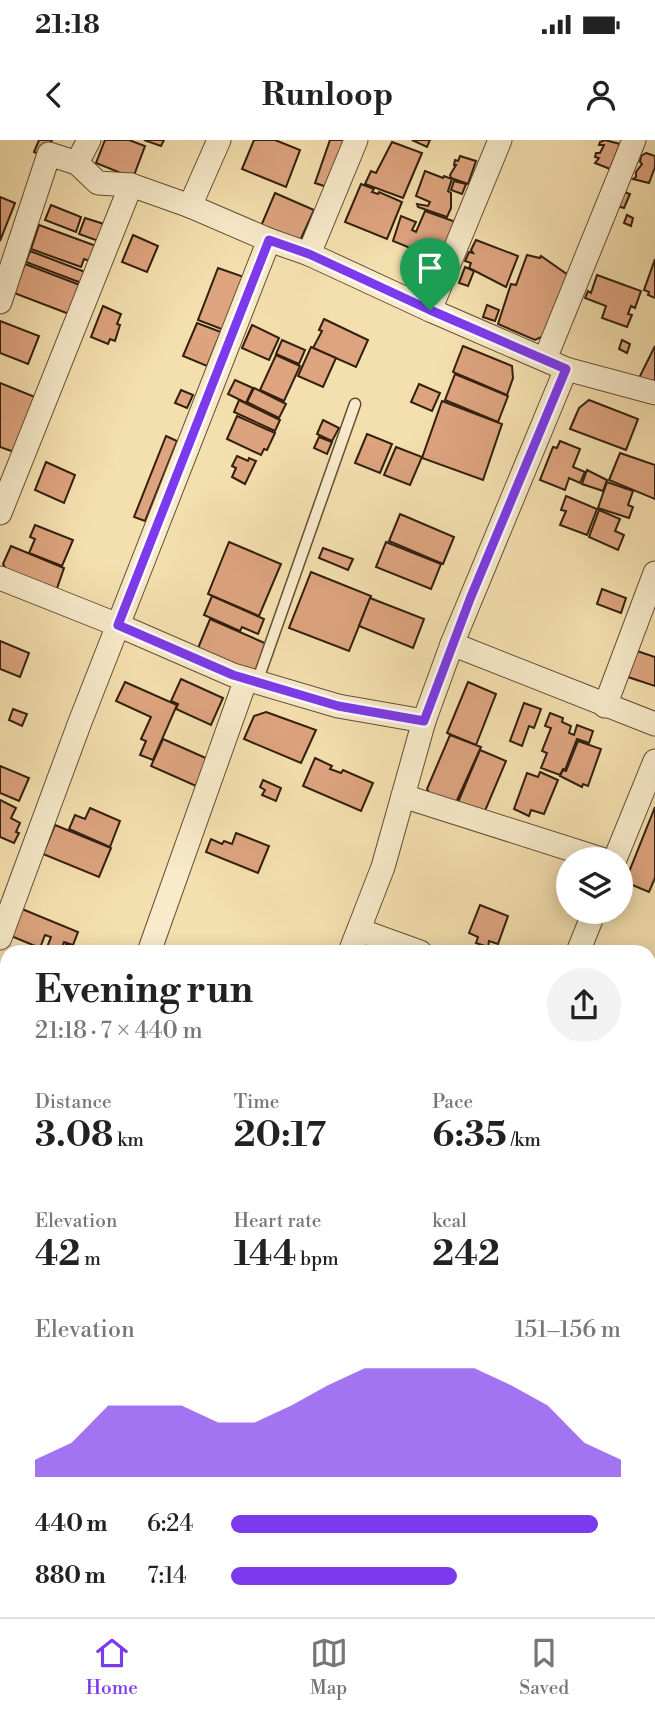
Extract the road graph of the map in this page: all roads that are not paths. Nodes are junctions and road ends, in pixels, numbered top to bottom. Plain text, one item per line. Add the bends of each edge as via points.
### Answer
1 (89, 140) edge
2 (219, 140) edge
3 (356, 140) edge
4 (500, 140) edge
5 (634, 140) edge
6 (77, 163) junction
7 (131, 185) junction
8 (190, 206) junction
9 (269, 240) junction
10 (309, 254) junction
11 (0, 302) edge
12 (430, 310) junction
13 (545, 359) junction
14 (566, 369) junction
15 (655, 393) edge
16 (355, 404) dead end
17 (0, 513) edge
18 (655, 573) edge
19 (0, 578) edge
20 (118, 625) junction
21 (452, 644) junction
22 (252, 680) junction
23 (605, 706) junction
24 (424, 721) junction
25 (655, 724) edge
26 (655, 761) edge
27 (403, 796) junction
28 (563, 847) edge
29 (620, 847) edge
30 (589, 924) edge
31 (359, 930) junction
32 (0, 938) edge
33 (152, 945) edge
34 (353, 945) edge
35 (401, 945) edge
36 (581, 945) edge

1 - 6 street
2 - 8 street
3 - 10 street
4 - 12 street
5 - 13 street
6 - 7 street via 98,183
6 - 11 street via 48,154
7 - 8 street
7 - 17 street
8 - 9 street
9 - 10 street
9 - 20 street
10 - 12 street
12 - 13 street
13 - 14 street
14 - 15 street
14 - 21 street
16 - 22 lane
18 - 23 street
19 - 20 street
20 - 22 street
20 - 32 street
21 - 23 street
21 - 24 street
22 - 24 street via 338,706
22 - 33 street
23 - 25 street
24 - 27 street
26 - 29 street
27 - 28 street
27 - 31 street
30 - 36 street
31 - 34 street
31 - 35 street

